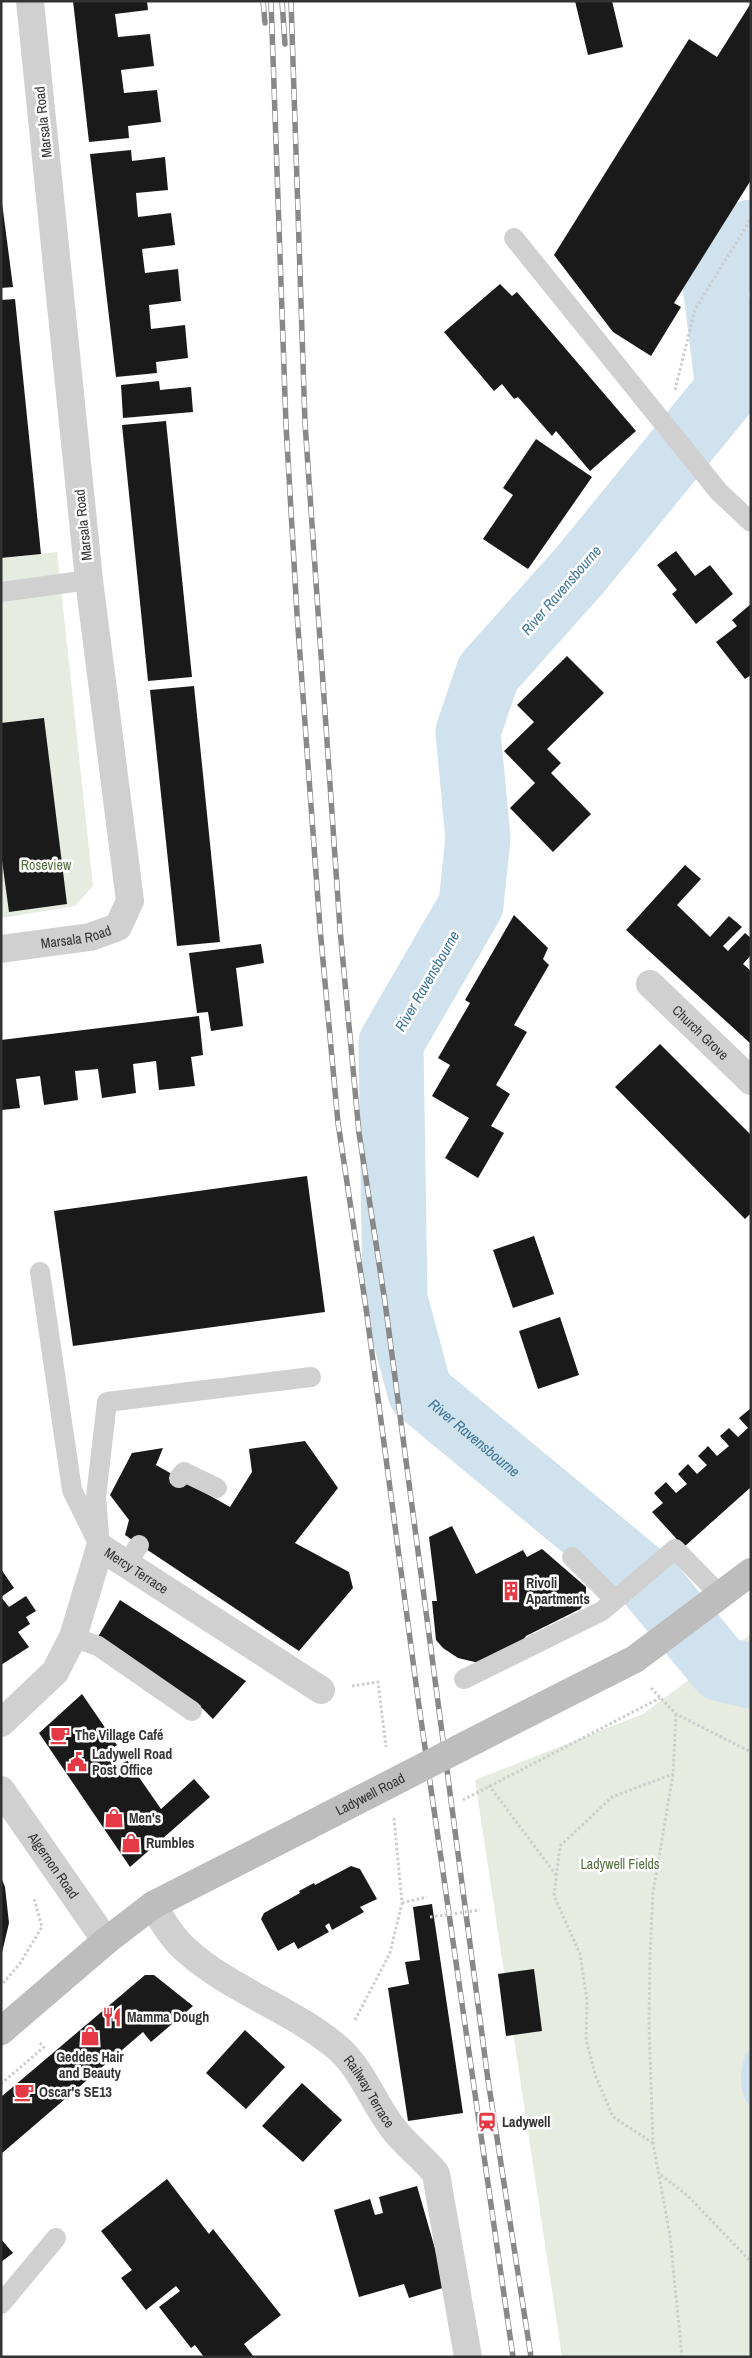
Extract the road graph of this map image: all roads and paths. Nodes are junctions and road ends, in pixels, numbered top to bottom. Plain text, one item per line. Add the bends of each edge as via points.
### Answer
1 (30, 1) edge
2 (751, 219) edge
3 (514, 238) dead end
4 (666, 426) junction
5 (751, 522) edge
6 (89, 580) junction
7 (1, 592) edge
8 (1, 949) edge
9 (650, 984) dead end
10 (751, 1081) edge
11 (40, 1272) dead end
12 (311, 1377) dead end
13 (179, 1478) dead end
14 (217, 1488) dead end
15 (100, 1547) junction
16 (572, 1557) dead end
17 (746, 1576) edge
18 (621, 1596) junction
19 (721, 1596) junction
20 (73, 1637) junction
21 (464, 1679) dead end
22 (378, 1682) dead end
23 (321, 1690) dead end
24 (652, 1690) dead end
25 (660, 1698) junction
26 (192, 1711) dead end
27 (676, 1714) junction
28 (1, 1723) edge
29 (386, 1747) dead end
30 (751, 1752) edge
31 (673, 1774) junction
32 (489, 1785) junction
33 (1, 1790) edge
34 (463, 1800) dead end
35 (394, 1818) dead end
36 (557, 1875) junction
37 (32, 1891) dead end
38 (427, 1897) dead end
39 (402, 1903) junction
40 (153, 1905) junction
41 (480, 1910) dead end
42 (430, 1917) dead end
43 (106, 1941) junction
44 (1, 1986) edge
45 (1, 2031) edge
46 (44, 2047) dead end
47 (339, 2050) junction
48 (1, 2084) edge
49 (653, 2143) junction
50 (660, 2174) junction
51 (56, 2238) dead end
52 (751, 2262) edge
53 (1, 2304) edge
54 (468, 2357) edge
55 (682, 2357) edge

1 - 6 street, Marsala Road
2 - 4 path via 695,309
3 - 4 lane
4 - 5 lane via 720,492
6 - 7 lane
6 - 8 street, Marsala Road via 130,901 118,927 90,937
9 - 10 street, Church Grove
11 - 15 lane via 72,1490
12 - 15 lane via 107,1402 96,1496
13 - 14 lane via 184,1472
15 - 20 street, Mercy Terrace
15 - 23 street, Mercy Terrace via 133,1554
16 - 18 lane
17 - 19 main road, Ladywell Road
18 - 19 lane via 675,1549
18 - 21 lane via 602,1611
19 - 40 main road, Ladywell Road, bridge via 635,1659
20 - 26 lane via 98,1646
20 - 28 street, Mercy Terrace via 55,1672
22 - 29 path
24 - 25 path
25 - 27 path
25 - 32 path
27 - 30 path
27 - 31 path
31 - 36 path via 612,1797 560,1846
31 - 49 path via 653,1893 650,1955
32 - 34 path
32 - 36 path
33 - 43 street, Algernon Road
35 - 39 path
36 - 49 path via 554,1896 580,1954 587,2000 586,2040 596,2077 613,2117
37 - 44 path via 42,1928 20,1965
38 - 39 path
39 - 47 path via 390,1953
40 - 43 main road, Ladywell Road
40 - 47 street, Railway Terrace via 185,1950 312,2029
41 - 42 path, bridge
43 - 45 main road, Ladywell Road
46 - 48 path
47 - 54 street, Railway Terrace via 355,2067 398,2136 436,2174
49 - 50 path
50 - 52 path via 686,2195
50 - 55 path via 670,2236
51 - 53 lane

